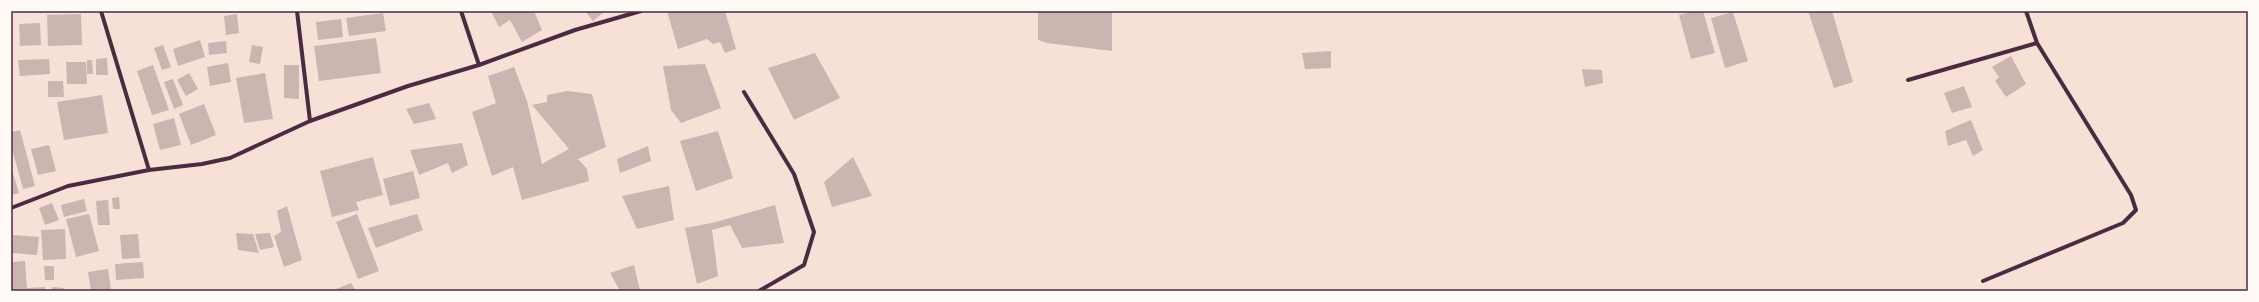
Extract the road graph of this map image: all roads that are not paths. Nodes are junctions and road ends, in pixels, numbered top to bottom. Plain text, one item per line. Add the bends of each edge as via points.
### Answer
1 (101, 11) edge
2 (297, 11) edge
3 (461, 11) edge
4 (641, 11) edge
5 (2026, 11) edge
6 (2037, 43) junction
7 (479, 64) junction
8 (1908, 80) dead end
9 (744, 92) dead end
10 (310, 122) junction
11 (149, 170) junction
12 (11, 208) edge
13 (1983, 280) dead end
14 (759, 291) edge

1 - 11 street
2 - 10 street
3 - 7 street
4 - 7 street via 576,30
5 - 6 street
6 - 8 street
6 - 13 street via 2131,195 2136,210 2123,223
7 - 10 street via 408,86
9 - 14 street via 794,174 814,232 804,265
10 - 11 street via 230,158
11 - 12 street via 68,186

